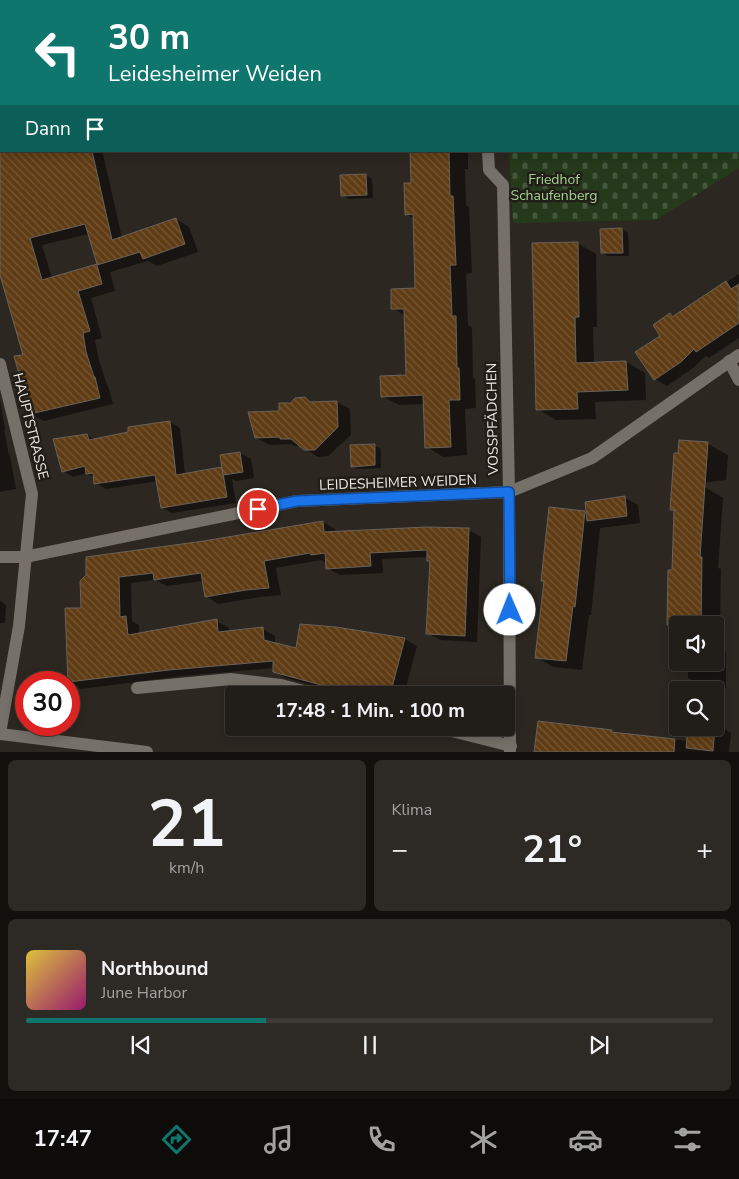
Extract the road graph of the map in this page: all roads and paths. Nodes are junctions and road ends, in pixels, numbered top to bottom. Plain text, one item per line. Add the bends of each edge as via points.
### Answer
1 (488, 152) edge
2 (734, 358) edge
3 (0, 364) edge
4 (739, 380) edge
5 (509, 492) junction
6 (0, 557) edge
7 (25, 557) junction
8 (285, 686) edge
9 (137, 688) dead end
10 (0, 734) edge
11 (467, 736) edge
12 (510, 749) edge
13 (147, 752) edge

1 - 5 street, VOSSPFÄDCHEN via 489,170 503,185
2 - 4 street
2 - 5 street, LEIDESHEIMER WEIDEN via 592,458
3 - 7 street, HAUPTSTRASSE via 32,494
5 - 7 street, LEIDESHEIMER WEIDEN via 297,501
5 - 12 street, VOSSPFÄDCHEN
6 - 7 street, LEIDESHEIMER WEIDEN
7 - 10 street, HAUPTSTRASSE via 19,626
8 - 9 street via 231,679
10 - 13 street
11 - 12 street

